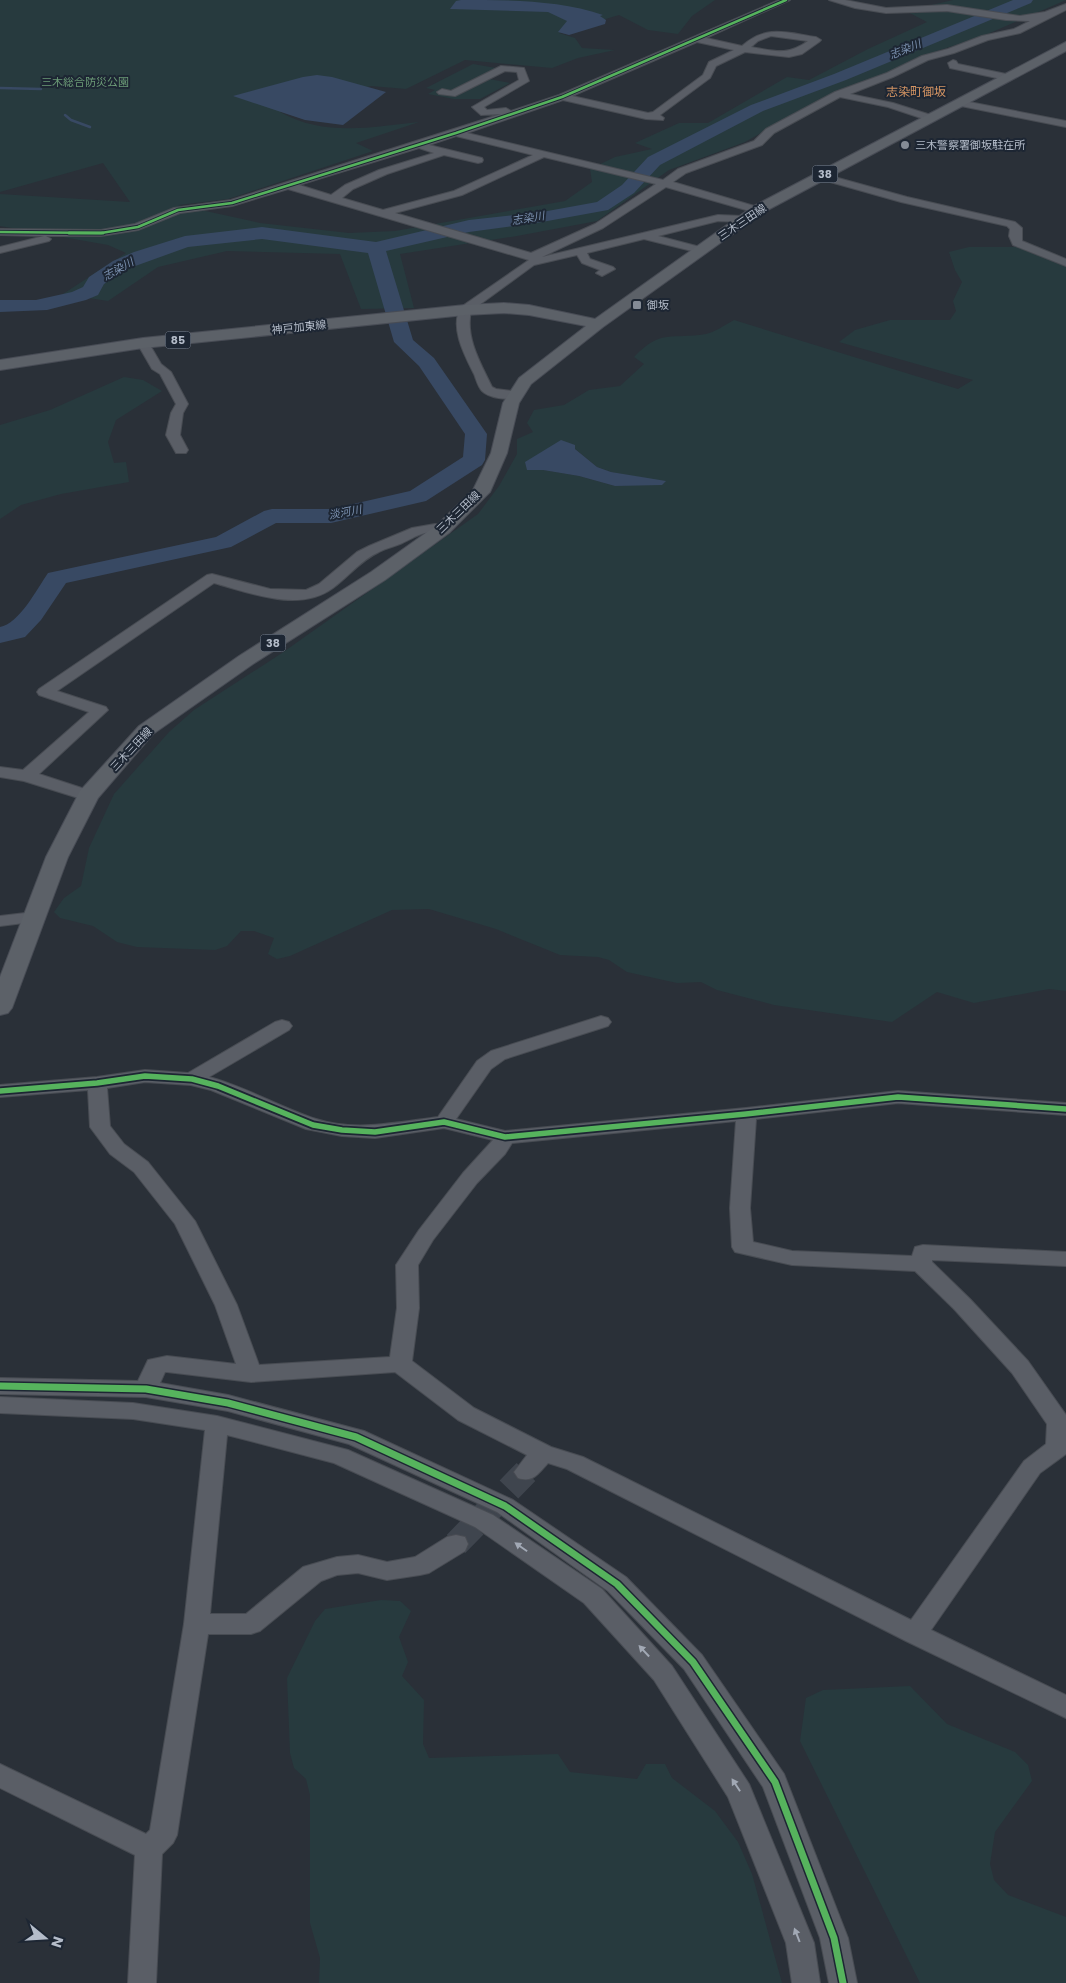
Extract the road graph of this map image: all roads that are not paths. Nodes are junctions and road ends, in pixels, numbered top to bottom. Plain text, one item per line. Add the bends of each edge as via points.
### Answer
1 (786, 0) edge
2 (833, 0) edge
3 (930, 0) edge
4 (1066, 7) edge
5 (892, 11) junction
6 (1049, 14) junction
7 (696, 38) junction
8 (1066, 46) edge
9 (745, 48) junction
10 (953, 63) dead end
11 (1006, 77) junction
12 (442, 92) dead end
13 (838, 94) junction
14 (562, 97) junction
15 (959, 103) junction
16 (520, 111) junction
17 (646, 116) junction
18 (930, 118) junction
19 (669, 119) dead end
20 (1066, 124) edge
21 (456, 133) junction
22 (420, 144) junction
23 (442, 152) junction
24 (543, 154) junction
25 (478, 160) dead end
26 (590, 165) joint
27 (820, 176) junction
28 (663, 183) junction
29 (290, 186) junction
30 (333, 198) junction
31 (757, 210) junction
32 (384, 213) junction
33 (742, 219) junction
34 (0, 232) edge
35 (68, 234) junction
36 (644, 236) junction
37 (0, 250) edge
38 (700, 250) junction
39 (580, 251) junction
40 (537, 258) junction
41 (1066, 262) edge
42 (602, 273) dead end
43 (465, 310) junction
44 (598, 324) junction
45 (143, 343) junction
46 (0, 365) edge
47 (515, 395) junction
48 (181, 450) dead end
49 (443, 529) junction
50 (0, 772) edge
51 (28, 776) junction
52 (88, 796) junction
53 (34, 918) junction
54 (0, 921) edge
55 (0, 1008) edge
56 (601, 1022) dead end
57 (282, 1026) dead end
58 (192, 1079) junction
59 (97, 1083) junction
60 (0, 1091) edge
61 (1066, 1109) edge
62 (746, 1114) junction
63 (444, 1122) junction
64 (506, 1137) junction
65 (1066, 1259) edge
66 (921, 1264) junction
67 (400, 1364) junction
68 (251, 1374) junction
69 (0, 1386) edge
70 (146, 1389) junction
71 (0, 1405) edge
72 (217, 1424) junction
73 (1062, 1448) edge
74 (543, 1453) junction
75 (526, 1472) tunnel mouth
76 (456, 1544) tunnel mouth
77 (197, 1624) junction
78 (915, 1634) junction
79 (1066, 1707) edge
80 (0, 1775) edge
81 (149, 1849) junction
82 (142, 1983) edge
83 (806, 1983) edge
84 (843, 1983) edge

1 - 7 street
2 - 5 street
3 - 5 street
4 - 6 street
5 - 6 street via 960,9 1011,20
6 - 13 street via 1017,31 984,38 925,58
7 - 9 street
7 - 14 street
8 - 11 main road, 三木三田線 / 38
9 - 9 street via 796,54 816,40 770,32 755,38
9 - 17 street via 712,64 707,76 656,114
10 - 11 street via 953,66
11 - 15 main road, 三木三田線 / 38
12 - 16 street via 452,94 504,68 521,70 524,81 477,107 485,113
13 - 18 street
13 - 28 street via 770,131 758,143 682,171
14 - 16 street
14 - 17 street
15 - 18 main road, 三木三田線 / 38
15 - 20 street
16 - 21 street
17 - 19 street
18 - 27 main road, 三木三田線 / 38
21 - 22 street
21 - 24 street
22 - 23 street
22 - 29 street
23 - 25 street
23 - 30 street via 383,172
24 - 26 street
24 - 32 street via 458,193
26 - 28 street
27 - 31 main road, 三木三田線 / 38
27 - 41 street via 905,200 1011,224 1016,228 1017,243
28 - 31 street
28 - 40 street via 599,226
29 - 30 street
29 - 35 street via 232,203 178,210 123,231
30 - 32 street
31 - 33 main road, 三木三田線 / 38
32 - 40 street
33 - 36 street via 718,218
33 - 38 main road, 三木三田線 / 38
34 - 35 street
35 - 37 street
36 - 38 street
36 - 39 street
38 - 44 main road, 三木三田線 / 38
39 - 40 street
39 - 42 street via 586,260 609,269
40 - 43 street
43 - 44 main road, 神戸加東線 / 85 via 529,310
43 - 45 main road, 神戸加東線 / 85
43 - 47 street via 466,340 487,389
44 - 47 main road, 三木三田線 / 38 via 525,381
45 - 46 main road, 神戸加東線 / 85
45 - 48 street via 156,366 165,372 182,404 173,435
47 - 49 main road, 三木三田線 / 38 via 499,453 481,492
49 - 51 street via 418,529 371,550 321,590 306,594 270,594 212,578 45,692 100,710
49 - 52 main road, 三木三田線 / 38 via 146,730
50 - 51 street
51 - 52 street
52 - 53 main road, 三木三田線 / 38 via 57,857
53 - 54 street
53 - 55 main road, 三木三田線 / 38
56 - 63 street via 498,1055 484,1065
57 - 58 street
58 - 59 street via 145,1076
58 - 63 street via 218,1086 313,1125 342,1130 375,1132
59 - 60 street
59 - 68 street via 100,1127 117,1149 141,1167 184,1221 226,1304
61 - 62 street via 898,1097
62 - 64 street
62 - 66 street via 740,1208 743,1247 792,1258
63 - 64 street
64 - 67 street via 470,1178 407,1265 408,1308
65 - 66 street via 924,1252
66 - 73 street via 1020,1367 1059,1423
67 - 68 street
67 - 74 street via 466,1414
68 - 70 street via 167,1364 156,1366
69 - 70 street
70 - 84 street via 228,1403 356,1437 505,1506 617,1584 694,1662 775,1782 834,1938
71 - 72 street via 134,1411
72 - 77 street
83 -> 72 street via 800,1943 740,1792 663,1673 592,1596 484,1521 340,1456
73 - 78 street via 1032,1467
74 - 75 street
74 - 78 street via 575,1463
76 - 77 street via 420,1566 387,1571 358,1564 337,1566 312,1574 251,1624
77 - 81 street via 163,1835
78 - 79 street
80 - 81 street
81 - 82 street

